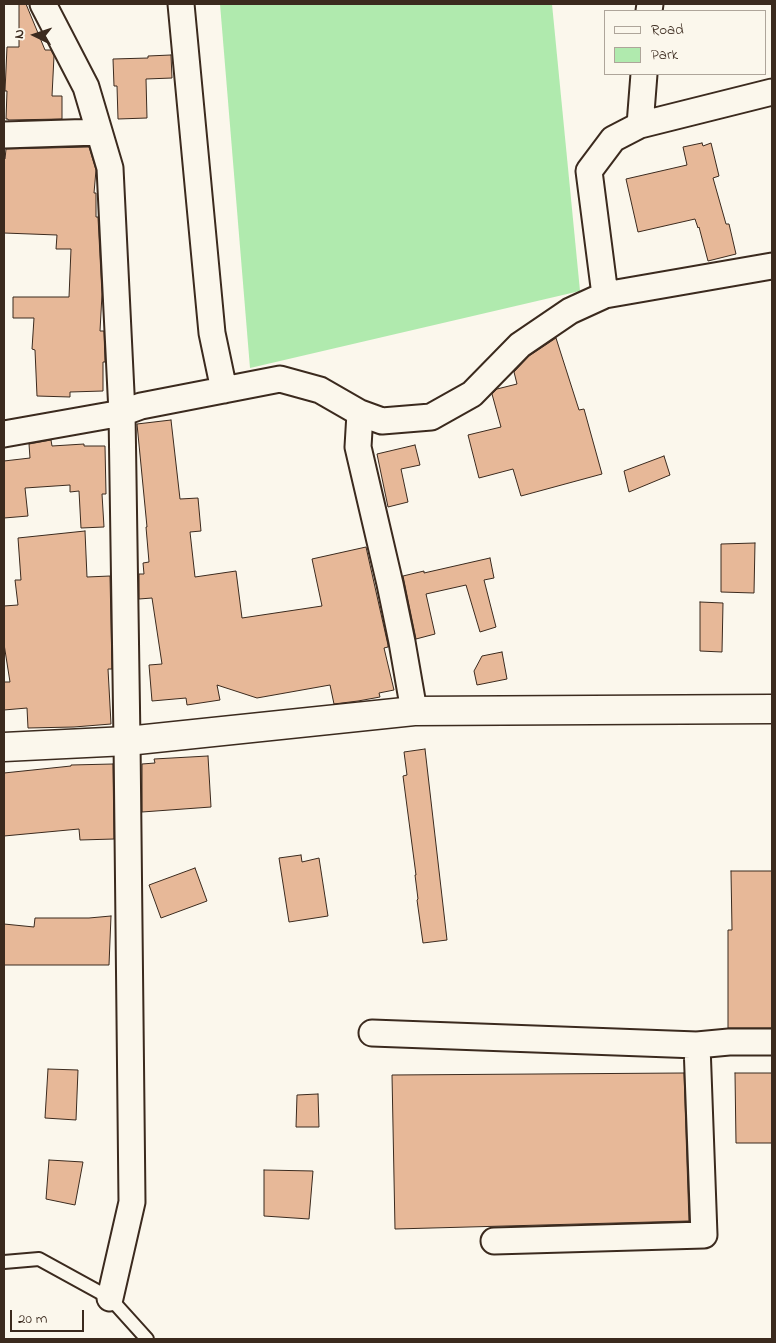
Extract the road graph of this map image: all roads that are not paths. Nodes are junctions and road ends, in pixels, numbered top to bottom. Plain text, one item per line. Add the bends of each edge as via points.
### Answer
1 (43, 4) edge
2 (181, 4) edge
3 (644, 75) edge
4 (772, 92) edge
5 (640, 125) junction
6 (99, 132) junction
7 (4, 135) edge
8 (772, 266) edge
9 (605, 295) junction
10 (224, 390) junction
11 (122, 413) junction
12 (360, 414) junction
13 (4, 434) edge
14 (772, 709) edge
15 (414, 711) junction
16 (127, 741) junction
17 (4, 747) edge
18 (372, 1033) dead end
19 (772, 1042) edge
20 (697, 1045) junction
21 (494, 1241) dead end
22 (4, 1262) edge
23 (110, 1298) junction
24 (148, 1339) edge

1 - 6 street via 86,87
2 - 10 street via 212,333
3 - 5 street
4 - 5 street
5 - 9 street via 613,139 589,171
6 - 7 street
6 - 11 street via 110,168
8 - 9 street
9 - 12 street via 570,311 520,345 472,394 431,417 382,421
10 - 11 street via 141,406
10 - 12 street via 280,379 320,390
11 - 13 street
11 - 16 street
12 - 15 street via 358,447 390,584
14 - 15 street
15 - 16 street
16 - 17 street
16 - 23 street via 132,1202
18 - 20 street
19 - 20 street
20 - 21 street via 704,1235
22 - 23 lane via 38,1259
23 - 24 lane

